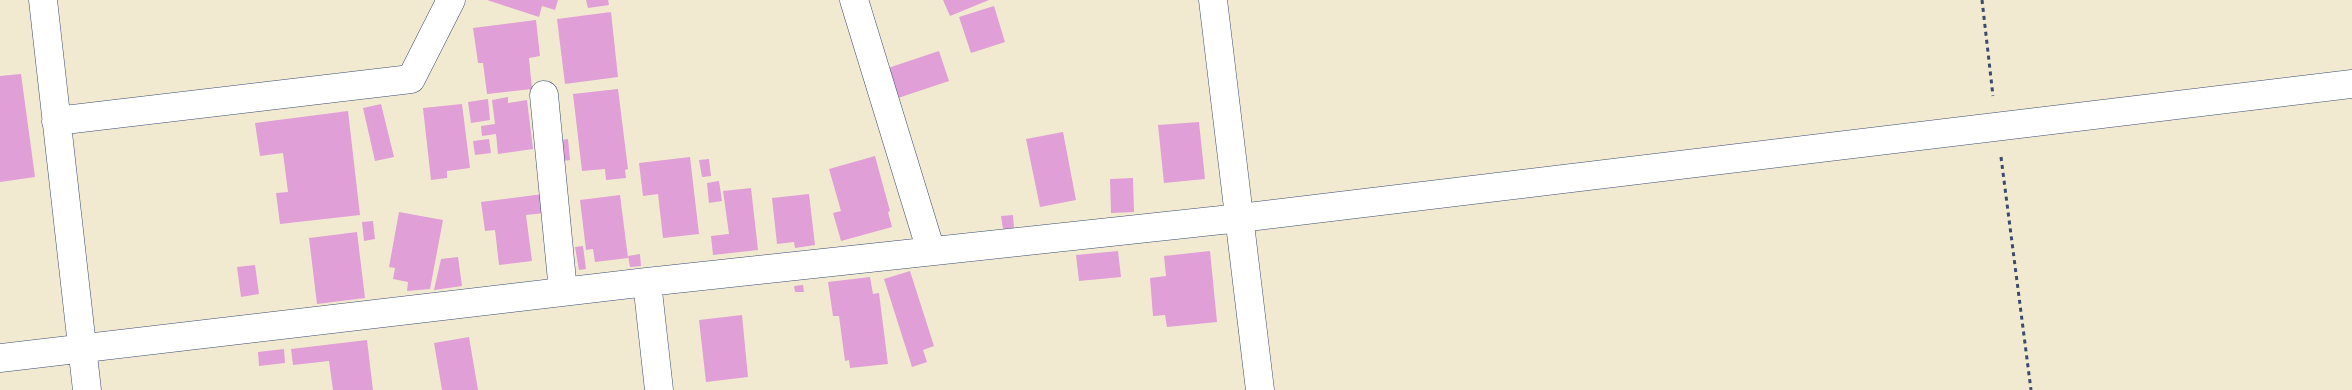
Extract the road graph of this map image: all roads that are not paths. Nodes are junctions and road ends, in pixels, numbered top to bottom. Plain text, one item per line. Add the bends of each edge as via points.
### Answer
1 (42, 0) edge
2 (450, 0) edge
3 (854, 0) edge
4 (1213, 0) edge
5 (2352, 84) edge
6 (544, 95) dead end
7 (56, 121) junction
8 (1240, 218) junction
9 (931, 251) junction
10 (647, 282) junction
11 (563, 291) junction
12 (83, 348) junction
13 (0, 358) edge
14 (87, 390) edge
15 (659, 390) edge
16 (1260, 390) edge

1 - 7 street
2 - 7 street via 411,79
3 - 9 street
4 - 8 street
5 - 8 street
6 - 11 street
7 - 12 street
8 - 9 street
8 - 16 street
9 - 10 street
10 - 11 street
10 - 15 street
11 - 12 street
12 - 13 street
12 - 14 street

